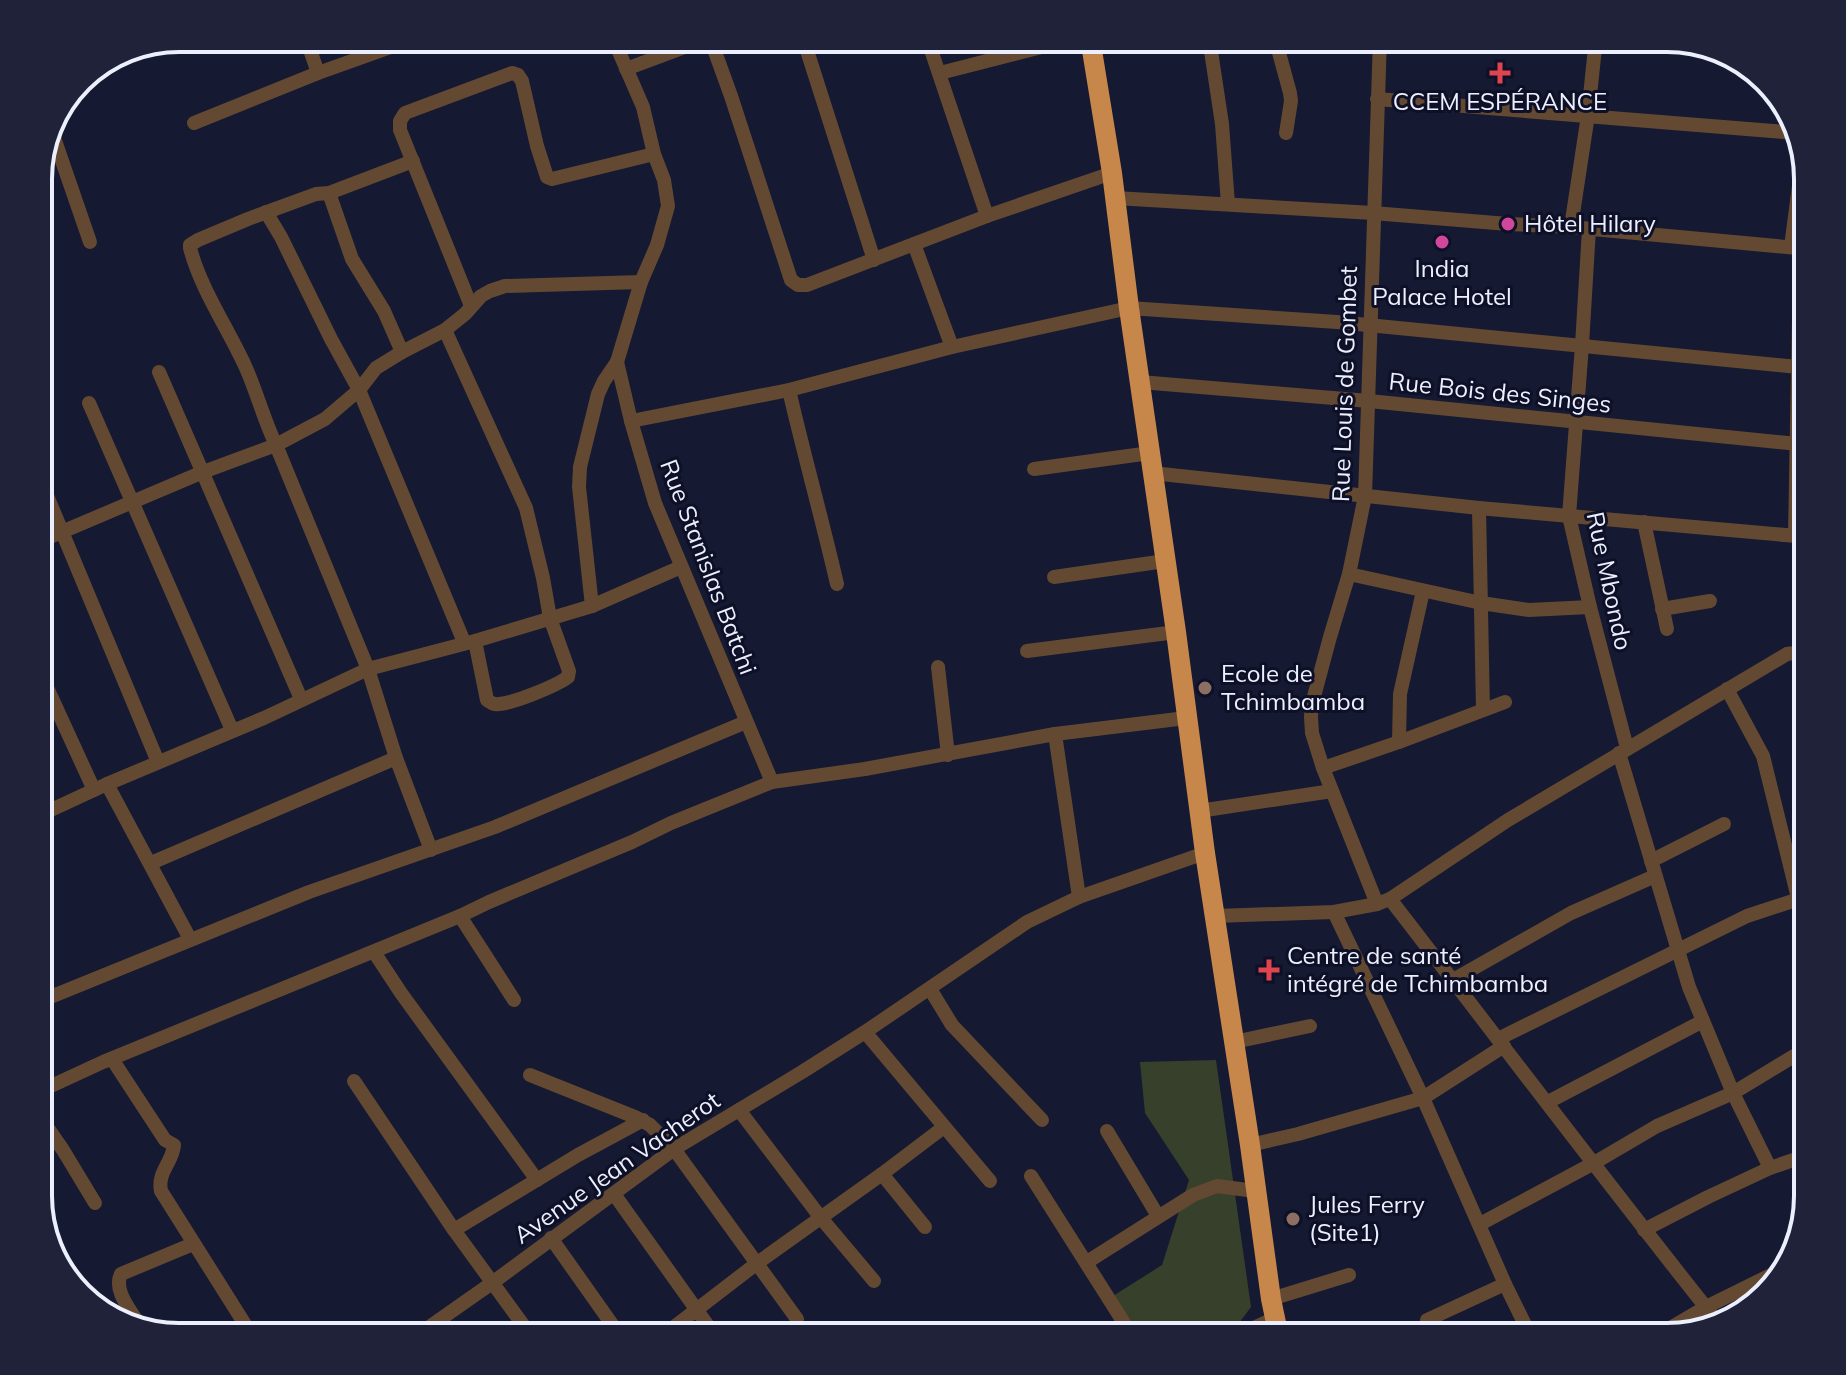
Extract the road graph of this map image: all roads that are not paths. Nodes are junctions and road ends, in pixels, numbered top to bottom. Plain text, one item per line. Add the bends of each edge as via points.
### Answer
1 (311, 52) edge
2 (377, 52) edge
3 (619, 52) edge
4 (672, 52) edge
5 (714, 52) edge
6 (807, 52) edge
7 (932, 52) edge
8 (1022, 52) edge
9 (1092, 52) edge
10 (1211, 52) edge
11 (1279, 52) edge
12 (1379, 52) edge
13 (1595, 52) edge
14 (626, 69) junction
15 (318, 73) junction
16 (940, 73) junction
17 (1377, 99) junction
18 (1588, 115) junction
19 (194, 123) dead end
20 (1784, 132) edge
21 (1286, 133) dead end
22 (56, 147) edge
23 (654, 154) junction
24 (413, 161) junction
25 (1112, 173) junction
26 (329, 193) junction
27 (1115, 198) junction
28 (1228, 204) junction
29 (266, 212) junction
30 (1373, 213) junction
31 (987, 216) junction
32 (1571, 227) junction
33 (1589, 229) junction
34 (90, 242) dead end
35 (914, 244) junction
36 (1794, 247) edge
37 (874, 260) junction
38 (641, 282) junction
39 (471, 306) junction
40 (1129, 308) junction
41 (1370, 325) junction
42 (445, 330) junction
43 (1582, 345) junction
44 (952, 347) junction
45 (402, 352) junction
46 (617, 362) junction
47 (1794, 367) edge
48 (159, 372) dead end
49 (1140, 382) junction
50 (359, 390) junction
51 (789, 390) junction
52 (1369, 401) junction
53 (89, 403) dead end
54 (631, 421) junction
55 (1577, 422) junction
56 (1794, 443) edge
57 (276, 445) junction
58 (1151, 463) junction
59 (1034, 469) dead end
60 (203, 472) junction
61 (1365, 496) junction
62 (132, 501) junction
63 (52, 506) edge
64 (1479, 508) junction
65 (1569, 516) junction
66 (1644, 522) junction
67 (63, 531) junction
68 (1794, 535) edge
69 (52, 536) edge
70 (1165, 561) junction
71 (681, 567) junction
72 (1349, 574) junction
73 (1054, 577) dead end
74 (837, 584) dead end
75 (1423, 591) junction
76 (1710, 601) dead end
77 (1481, 603) junction
78 (592, 606) junction
79 (1590, 607) junction
80 (1662, 609) junction
81 (550, 618) junction
82 (1667, 629) dead end
83 (1176, 632) junction
84 (469, 642) junction
85 (1027, 651) dead end
86 (1794, 653) edge
87 (938, 667) dead end
88 (368, 669) junction
89 (1727, 689) junction
90 (52, 695) edge
91 (301, 699) junction
92 (1505, 702) dead end
93 (1483, 710) junction
94 (1186, 718) junction
95 (746, 722) junction
96 (232, 730) junction
97 (1055, 734) junction
98 (1399, 742) junction
99 (1623, 750) junction
100 (948, 755) junction
101 (396, 758) junction
102 (158, 762) junction
103 (1323, 768) junction
104 (772, 782) junction
105 (100, 787) junction
106 (1332, 791) junction
107 (52, 809) edge
108 (1199, 811) junction
109 (1724, 824) dead end
110 (431, 850) junction
111 (1205, 853) junction
112 (151, 863) junction
113 (1794, 865) edge
114 (1653, 869) junction
115 (1079, 897) junction
116 (1794, 900) edge
117 (1383, 902) junction
118 (1334, 912) junction
119 (460, 916) junction
120 (1215, 916) junction
121 (190, 939) junction
122 (1677, 949) junction
123 (374, 952) junction
124 (1453, 980) junction
125 (930, 989) junction
126 (52, 997) edge
127 (514, 1000) dead end
128 (1703, 1021) junction
129 (1310, 1026) dead end
130 (865, 1032) junction
131 (1234, 1042) junction
132 (1501, 1043) junction
133 (1794, 1056) edge
134 (112, 1059) junction
135 (530, 1075) dead end
136 (354, 1081) dead end
137 (52, 1086) edge
138 (1733, 1093) junction
139 (1423, 1098) junction
140 (1548, 1102) junction
141 (739, 1110) junction
142 (643, 1120) junction
143 (1042, 1120) dead end
144 (944, 1127) junction
145 (1107, 1131) dead end
146 (52, 1134) edge
147 (1250, 1145) junction
148 (674, 1149) junction
149 (1794, 1160) edge
150 (1594, 1163) junction
151 (1770, 1168) junction
152 (882, 1174) junction
153 (1031, 1176) dead end
154 (537, 1180) junction
155 (990, 1181) dead end
156 (1255, 1191) junction
157 (614, 1194) junction
158 (95, 1203) dead end
159 (1158, 1216) junction
160 (821, 1218) junction
161 (1480, 1224) junction
162 (925, 1227) dead end
163 (454, 1230) junction
164 (1644, 1230) junction
165 (551, 1238) junction
166 (193, 1244) junction
167 (1087, 1262) junction
168 (756, 1264) junction
169 (1349, 1275) dead end
170 (1763, 1279) edge
171 (874, 1281) dead end
172 (492, 1283) junction
173 (1505, 1284) junction
174 (1706, 1307) junction
175 (697, 1310) junction
176 (133, 1314) edge
177 (1712, 1314) edge
178 (1275, 1318) edge
179 (797, 1319) dead end
180 (1427, 1320) dead end
181 (1680, 1322) edge
182 (244, 1323) edge
183 (443, 1323) edge
184 (522, 1323) edge
185 (611, 1323) edge
186 (680, 1323) edge
187 (706, 1323) edge
188 (1124, 1323) edge
189 (1524, 1323) edge

1 - 15 street
2 - 15 street
3 - 14 street
4 - 14 street
5 - 37 street via 791,280 807,285
6 - 37 street
7 - 16 street
8 - 16 street
9 - 25 highway
10 - 28 street
11 - 21 street via 1291,101
12 - 17 street, Rue Louis de Gombet
13 - 18 street
14 - 23 street via 643,107
15 - 19 street
16 - 31 street
17 - 18 street
17 - 30 street, Rue Louis de Gombet
18 - 20 street
18 - 32 street
22 - 34 street
23 - 24 street via 547,177 522,81 512,73 405,113 400,130
23 - 38 street via 668,206
24 - 26 street
24 - 39 street
25 - 27 highway
25 - 31 street
26 - 29 street
26 - 45 street via 352,259
27 - 28 street
27 - 40 highway
28 - 30 street
29 - 50 street
29 - 57 street via 190,248
30 - 32 street
30 - 41 street, Rue Louis de Gombet
31 - 35 street
32 - 33 street
33 - 36 street
33 - 43 street, Rue Mbondo
35 - 37 street
35 - 44 street
38 - 39 street via 505,286
38 - 46 street
39 - 42 street
40 - 41 street
40 - 44 street
40 - 49 highway
41 - 43 street
41 - 52 street, Rue Louis de Gombet
42 - 45 street
42 - 81 street via 526,508
43 - 47 street
43 - 55 street, Rue Mbondo
44 - 51 street
45 - 50 street via 376,368
46 - 54 street, Rue Stanislas Batchi
46 - 78 street via 598,394 579,475
48 - 60 street
49 - 52 street, Rue Bois des Singes
49 - 58 highway
50 - 57 street via 325,419
50 - 84 street
51 - 54 street
51 - 74 street
52 - 55 street, Rue Bois des Singes
52 - 61 street, Rue Louis de Gombet
53 - 62 street
54 - 71 street, Rue Stanislas Batchi via 651,492
55 - 56 street, Rue Bois des Singes
55 - 65 street, Rue Mbondo
57 - 60 street
57 - 88 street
58 - 59 street
58 - 61 street
58 - 70 highway
60 - 62 street
60 - 91 street
61 - 64 street
61 - 72 street, Rue Louis de Gombet
62 - 67 street
62 - 96 street
63 - 67 street
64 - 65 street
64 - 77 street
65 - 66 street
65 - 79 street, Rue Mbondo
66 - 68 street
66 - 80 street
67 - 69 street
67 - 102 street
70 - 73 street
70 - 83 highway
71 - 78 street
71 - 95 street, Rue Stanislas Batchi
72 - 75 street
72 - 103 street, Rue Louis de Gombet via 1312,704 1312,733
75 - 77 street
75 - 98 street via 1400,694
76 - 80 street
77 - 79 street via 1529,610
77 - 93 street
78 - 81 street
79 - 99 street, Rue Mbondo
80 - 82 street
81 - 84 street
81 - 84 street via 568,677 500,704 487,700
83 - 85 street
83 - 94 highway
84 - 88 street
86 - 89 street
87 - 100 street
88 - 91 street
88 - 101 street
89 - 99 street
89 - 113 street via 1763,756
90 - 105 street
91 - 96 street
92 - 93 street
93 - 98 street
94 - 97 street
94 - 108 highway
95 - 104 street, Rue Stanislas Batchi
95 - 110 street
96 - 102 street
97 - 100 street
97 - 115 street
98 - 103 street
99 - 114 street, Rue Mbondo
99 - 117 street
100 - 104 street
101 - 110 street
101 - 112 street
102 - 105 street
103 - 106 street, Rue Louis de Gombet
104 - 119 street
105 - 107 street
105 - 112 street
106 - 108 street
106 - 117 street, Rue Louis de Gombet
108 - 111 highway
109 - 114 street
110 - 121 street
111 - 115 street
111 - 120 highway
112 - 121 street
114 - 122 street, Rue Mbondo
114 - 124 street
115 - 125 street, Avenue Jean Vacherot via 1027,922
116 - 122 street
117 - 118 street
117 - 124 street, Rue Louis de Gombet
118 - 120 street
118 - 139 street
119 - 123 street
119 - 127 street
120 - 131 highway
121 - 126 street
122 - 128 street, Rue Mbondo
122 - 132 street
123 - 134 street
123 - 154 street
124 - 132 street, Rue Louis de Gombet
125 - 130 street, Avenue Jean Vacherot
125 - 143 street via 952,1025
128 - 138 street, Rue Mbondo
128 - 140 street
129 - 131 street
130 - 141 street, Avenue Jean Vacherot
130 - 144 street
131 - 147 highway
132 - 139 street
132 - 140 street, Rue Louis de Gombet
133 - 138 street
134 - 137 street
134 - 166 street via 165,1140 174,1145 159,1183
135 - 142 street
136 - 163 street
138 - 150 street via 1657,1126
138 - 151 street, Rue Mbondo
139 - 147 street
139 - 161 street
140 - 150 street, Rue Louis de Gombet
141 - 148 street, Avenue Jean Vacherot
141 - 160 street
142 - 148 street
142 - 154 street
144 - 152 street
144 - 155 street
145 - 159 street
146 - 158 street
147 - 156 highway
148 - 157 street, Avenue Jean Vacherot
148 - 168 street
149 - 151 street
150 - 161 street
150 - 164 street, Rue Louis de Gombet
151 - 164 street
152 - 160 street
152 - 162 street
153 - 167 street
154 - 163 street
156 - 159 street via 1217,1186
156 - 178 highway
157 - 165 street, Avenue Jean Vacherot
157 - 175 street
159 - 167 street
160 - 168 street
160 - 171 street
161 - 173 street
163 - 172 street
164 - 174 street, Rue Louis de Gombet
165 - 172 street, Avenue Jean Vacherot
165 - 185 street
166 - 176 street via 121,1274 119,1288
166 - 182 street
167 - 188 street
168 - 175 street
168 - 179 street
169 - 178 street
170 - 174 street
172 - 183 street, Avenue Jean Vacherot
172 - 184 street
173 - 180 street
173 - 189 street
174 - 177 street, Rue Louis de Gombet
174 - 181 street
175 - 186 street
175 - 187 street

